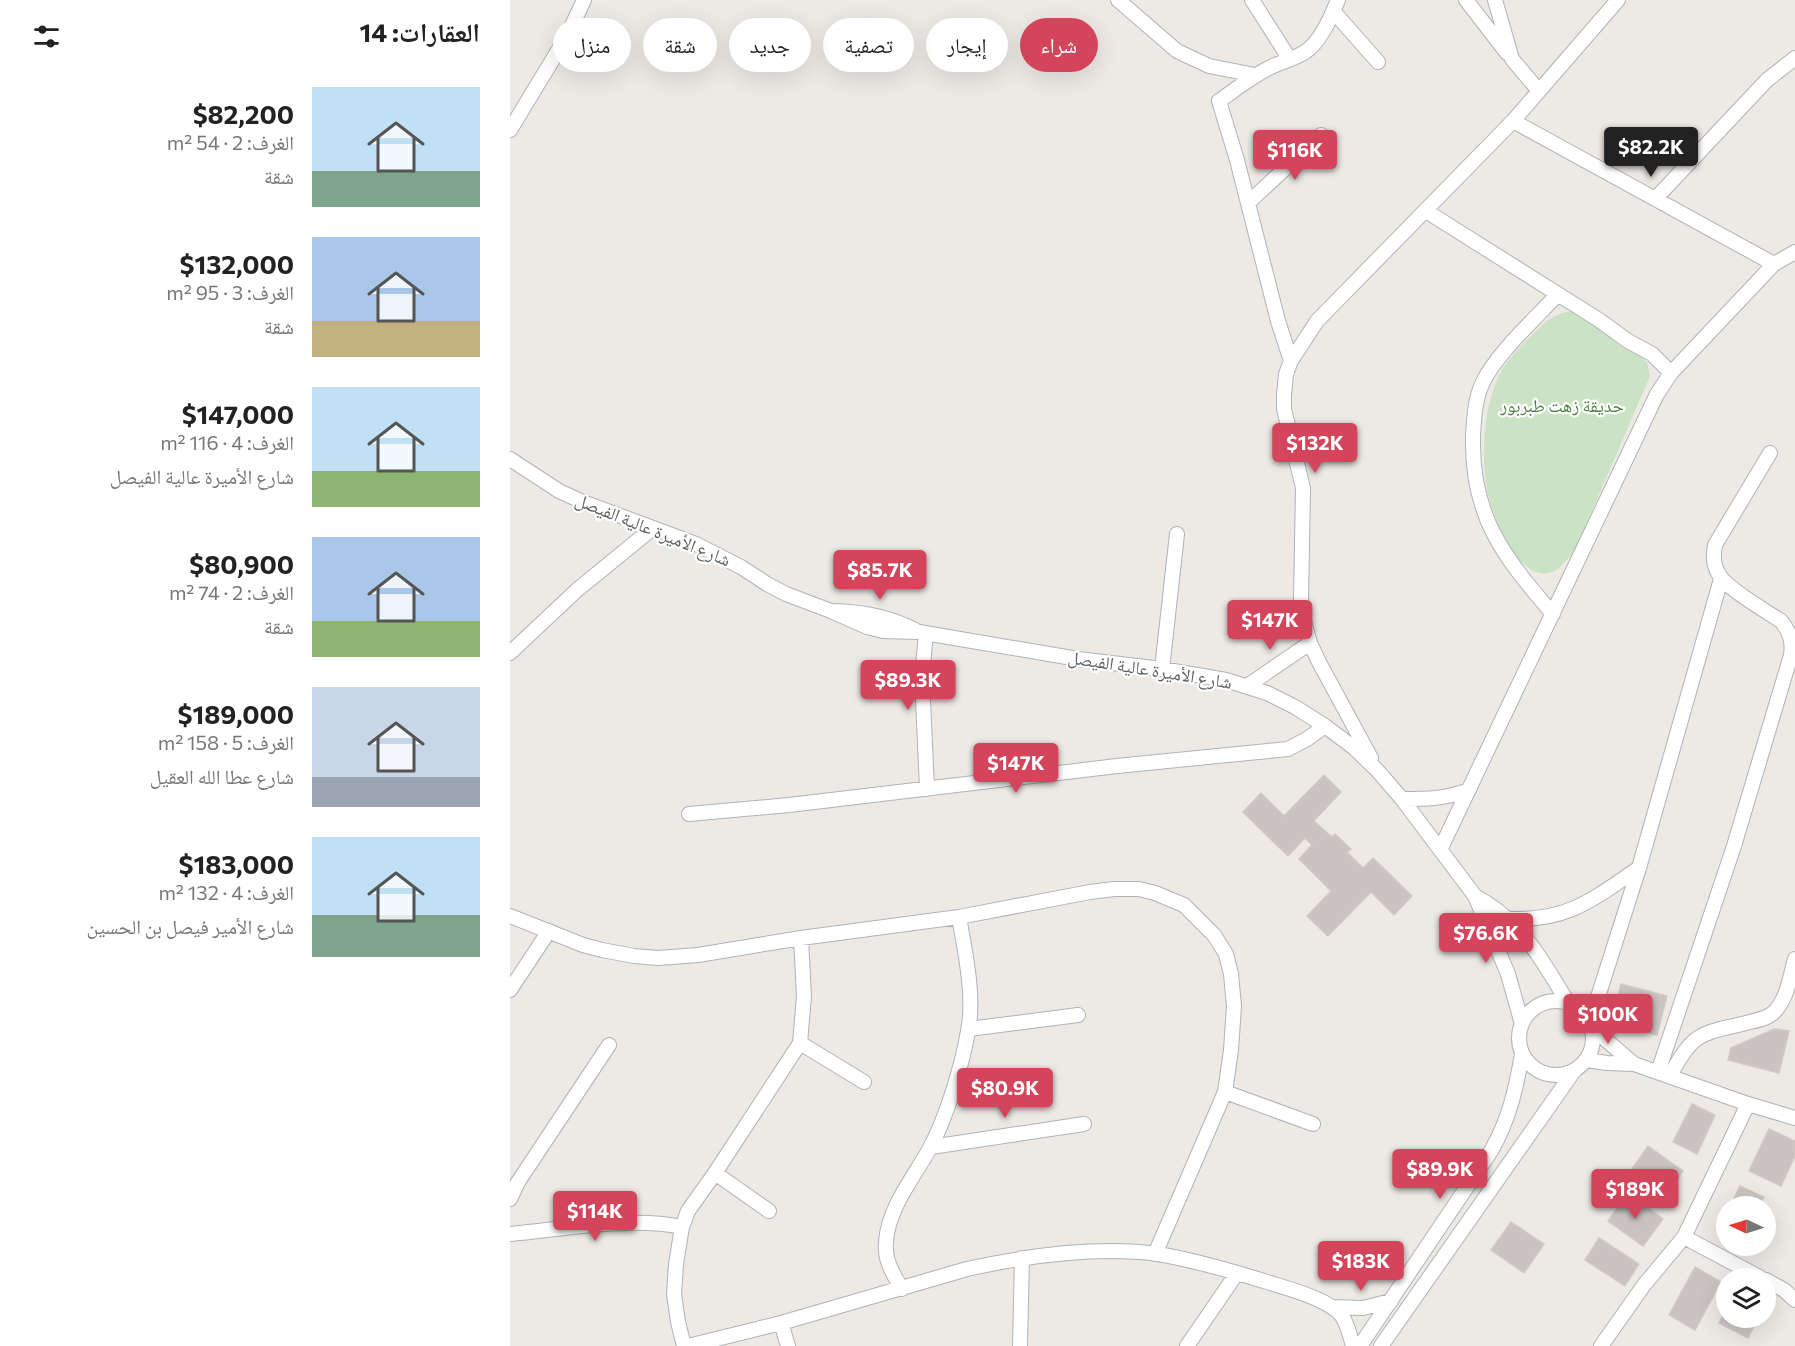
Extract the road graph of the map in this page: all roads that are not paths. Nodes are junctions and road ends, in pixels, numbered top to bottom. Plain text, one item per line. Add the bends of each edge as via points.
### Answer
1 (584, 0) edge
2 (1118, 0) edge
3 (1252, 0) edge
4 (1466, 0) edge
5 (1496, 0) edge
6 (1618, 0) edge
7 (1336, 5) edge
8 (1289, 58) junction
9 (1795, 58) edge
10 (1512, 59) junction
11 (1378, 62) dead end
12 (1255, 75) junction
13 (1539, 91) junction
14 (1513, 121) junction
15 (510, 130) edge
16 (1321, 135) dead end
17 (1656, 198) junction
18 (1248, 203) junction
19 (1426, 211) junction
20 (1795, 252) edge
21 (1774, 264) junction
22 (1557, 295) junction
23 (1291, 361) junction
24 (1671, 373) junction
25 (1770, 453) dead end
26 (510, 459) edge
27 (653, 528) junction
28 (1177, 534) dead end
29 (1721, 579) junction
30 (1553, 614) junction
31 (923, 632) junction
32 (1310, 643) junction
33 (510, 653) edge
34 (1162, 669) junction
35 (1247, 686) junction
36 (1325, 726) junction
37 (1377, 770) junction
38 (927, 789) junction
39 (1470, 790) junction
40 (1402, 799) junction
41 (689, 814) dead end
42 (1440, 850) junction
43 (1639, 868) junction
44 (1475, 896) junction
45 (510, 916) edge
46 (959, 917) junction
47 (1510, 920) junction
48 (549, 931) junction
49 (801, 938) junction
50 (1795, 959) edge
51 (510, 990) edge
52 (1568, 1003) junction
53 (1078, 1015) dead end
54 (1522, 1024) junction
55 (1591, 1025) junction
56 (969, 1029) junction
57 (800, 1043) junction
58 (609, 1045) dead end
59 (1522, 1054) junction
60 (1586, 1060) junction
61 (1634, 1064) junction
62 (1574, 1071) junction
63 (1664, 1074) junction
64 (864, 1082) dead end
65 (1225, 1092) junction
66 (1748, 1104) junction
67 (1795, 1118) edge
68 (1084, 1124) dead end
69 (1313, 1124) dead end
70 (931, 1147) junction
71 (715, 1173) junction
72 (510, 1199) edge
73 (769, 1210) dead end
74 (682, 1227) junction
75 (510, 1234) edge
76 (1684, 1236) junction
77 (1155, 1254) junction
78 (1022, 1258) junction
79 (1743, 1268) edge
80 (1237, 1273) junction
81 (1776, 1286) edge
82 (902, 1289) junction
83 (1795, 1300) edge
84 (1391, 1301) junction
85 (1334, 1307) junction
86 (781, 1323) junction
87 (686, 1346) edge
88 (788, 1346) edge
89 (1020, 1346) edge
90 (1187, 1346) edge
91 (1353, 1346) edge
92 (1360, 1346) edge
93 (1381, 1346) edge
94 (1602, 1346) edge

1 - 15 street via 567,36
2 - 12 street via 1177,51 1209,66
3 - 8 street
4 - 10 street
5 - 10 street
6 - 13 street
7 - 8 street via 1311,47
7 - 11 street
8 - 12 street
9 - 17 street via 1767,80
10 - 13 street
12 - 18 street via 1219,101
13 - 14 street
14 - 17 street
14 - 19 street
16 - 18 street
17 - 21 street
18 - 23 street
19 - 22 street
19 - 23 street via 1317,321
20 - 21 street
21 - 24 street
22 - 24 street via 1652,354
22 - 30 street via 1499,358 1483,382 1473,427 1476,484 1493,536
23 - 32 street via 1286,374 1284,409 1303,488 1301,601
24 - 30 street via 1648,411
25 - 29 street via 1715,545 1713,556
26 - 27 street, شارع الأميرة عالية الفيصل via 559,491
27 - 31 street, شارع الأميرة عالية الفيصل via 696,544 777,589 867,627
27 - 33 street via 577,590
28 - 34 street
29 - 43 street
29 - 63 street via 1781,621 1792,646
30 - 39 street
31 - 34 street, شارع الأميرة عالية الفيصل
31 - 38 street
32 - 35 street
32 - 37 street
34 - 35 street, شارع الأميرة عالية الفيصل
35 - 36 street, شارع الأميرة عالية الفيصل via 1296,707
36 - 37 street, شارع الأميرة عالية الفيصل
36 - 38 street via 1288,749
37 - 40 street, شارع الأميرة عالية الفيصل
38 - 41 street
39 - 40 street via 1435,799
39 - 42 street
40 - 42 street, شارع الأميرة عالية الفيصل
42 - 44 street, شارع الأميرة عالية الفيصل
43 - 47 street via 1569,912 1549,918
43 - 55 street
44 - 47 street, شارع الأميرة عالية الفيصل
44 - 54 street, شارع الأميرة عالية الفيصل via 1508,974
45 - 48 street
46 - 49 street
46 - 56 street via 967,964
46 - 65 street via 1114,889 1139,889 1184,905 1214,935 1226,954 1231,974 1234,1006
47 - 52 street, شارع الأميرة عالية الفيصل via 1532,945
48 - 49 street via 602,950 658,958
48 - 51 street
49 - 57 street via 804,996
50 - 63 street via 1787,988 1774,1012 1703,1034 1689,1044
52 - 54 street via 1545,1003 1531,1011
52 - 55 street via 1581,1010
53 - 56 street
54 - 59 street
55 - 60 street via 1593,1045
55 - 61 street
56 - 70 street
57 - 64 street
57 - 71 street
58 - 72 street
59 - 62 street via 1544,1074
59 - 84 street via 1517,1087 1502,1132
60 - 61 street
60 - 62 street
61 - 63 street
62 - 93 street
63 - 66 street
65 - 69 street
65 - 77 street
66 - 67 street
66 - 76 street
68 - 70 street
70 - 82 street via 902,1196 886,1240 888,1264
71 - 73 street
71 - 74 street via 688,1211
74 - 75 street via 656,1222 627,1223
74 - 87 street via 674,1294
76 - 79 street
76 - 94 street
77 - 78 street via 1090,1252
77 - 80 street
78 - 82 street via 967,1269
78 - 89 street
80 - 85 street
80 - 90 street
81 - 83 street
82 - 86 street
84 - 85 street via 1363,1308
84 - 92 street
85 - 91 street via 1344,1320
86 - 87 street
86 - 88 street

